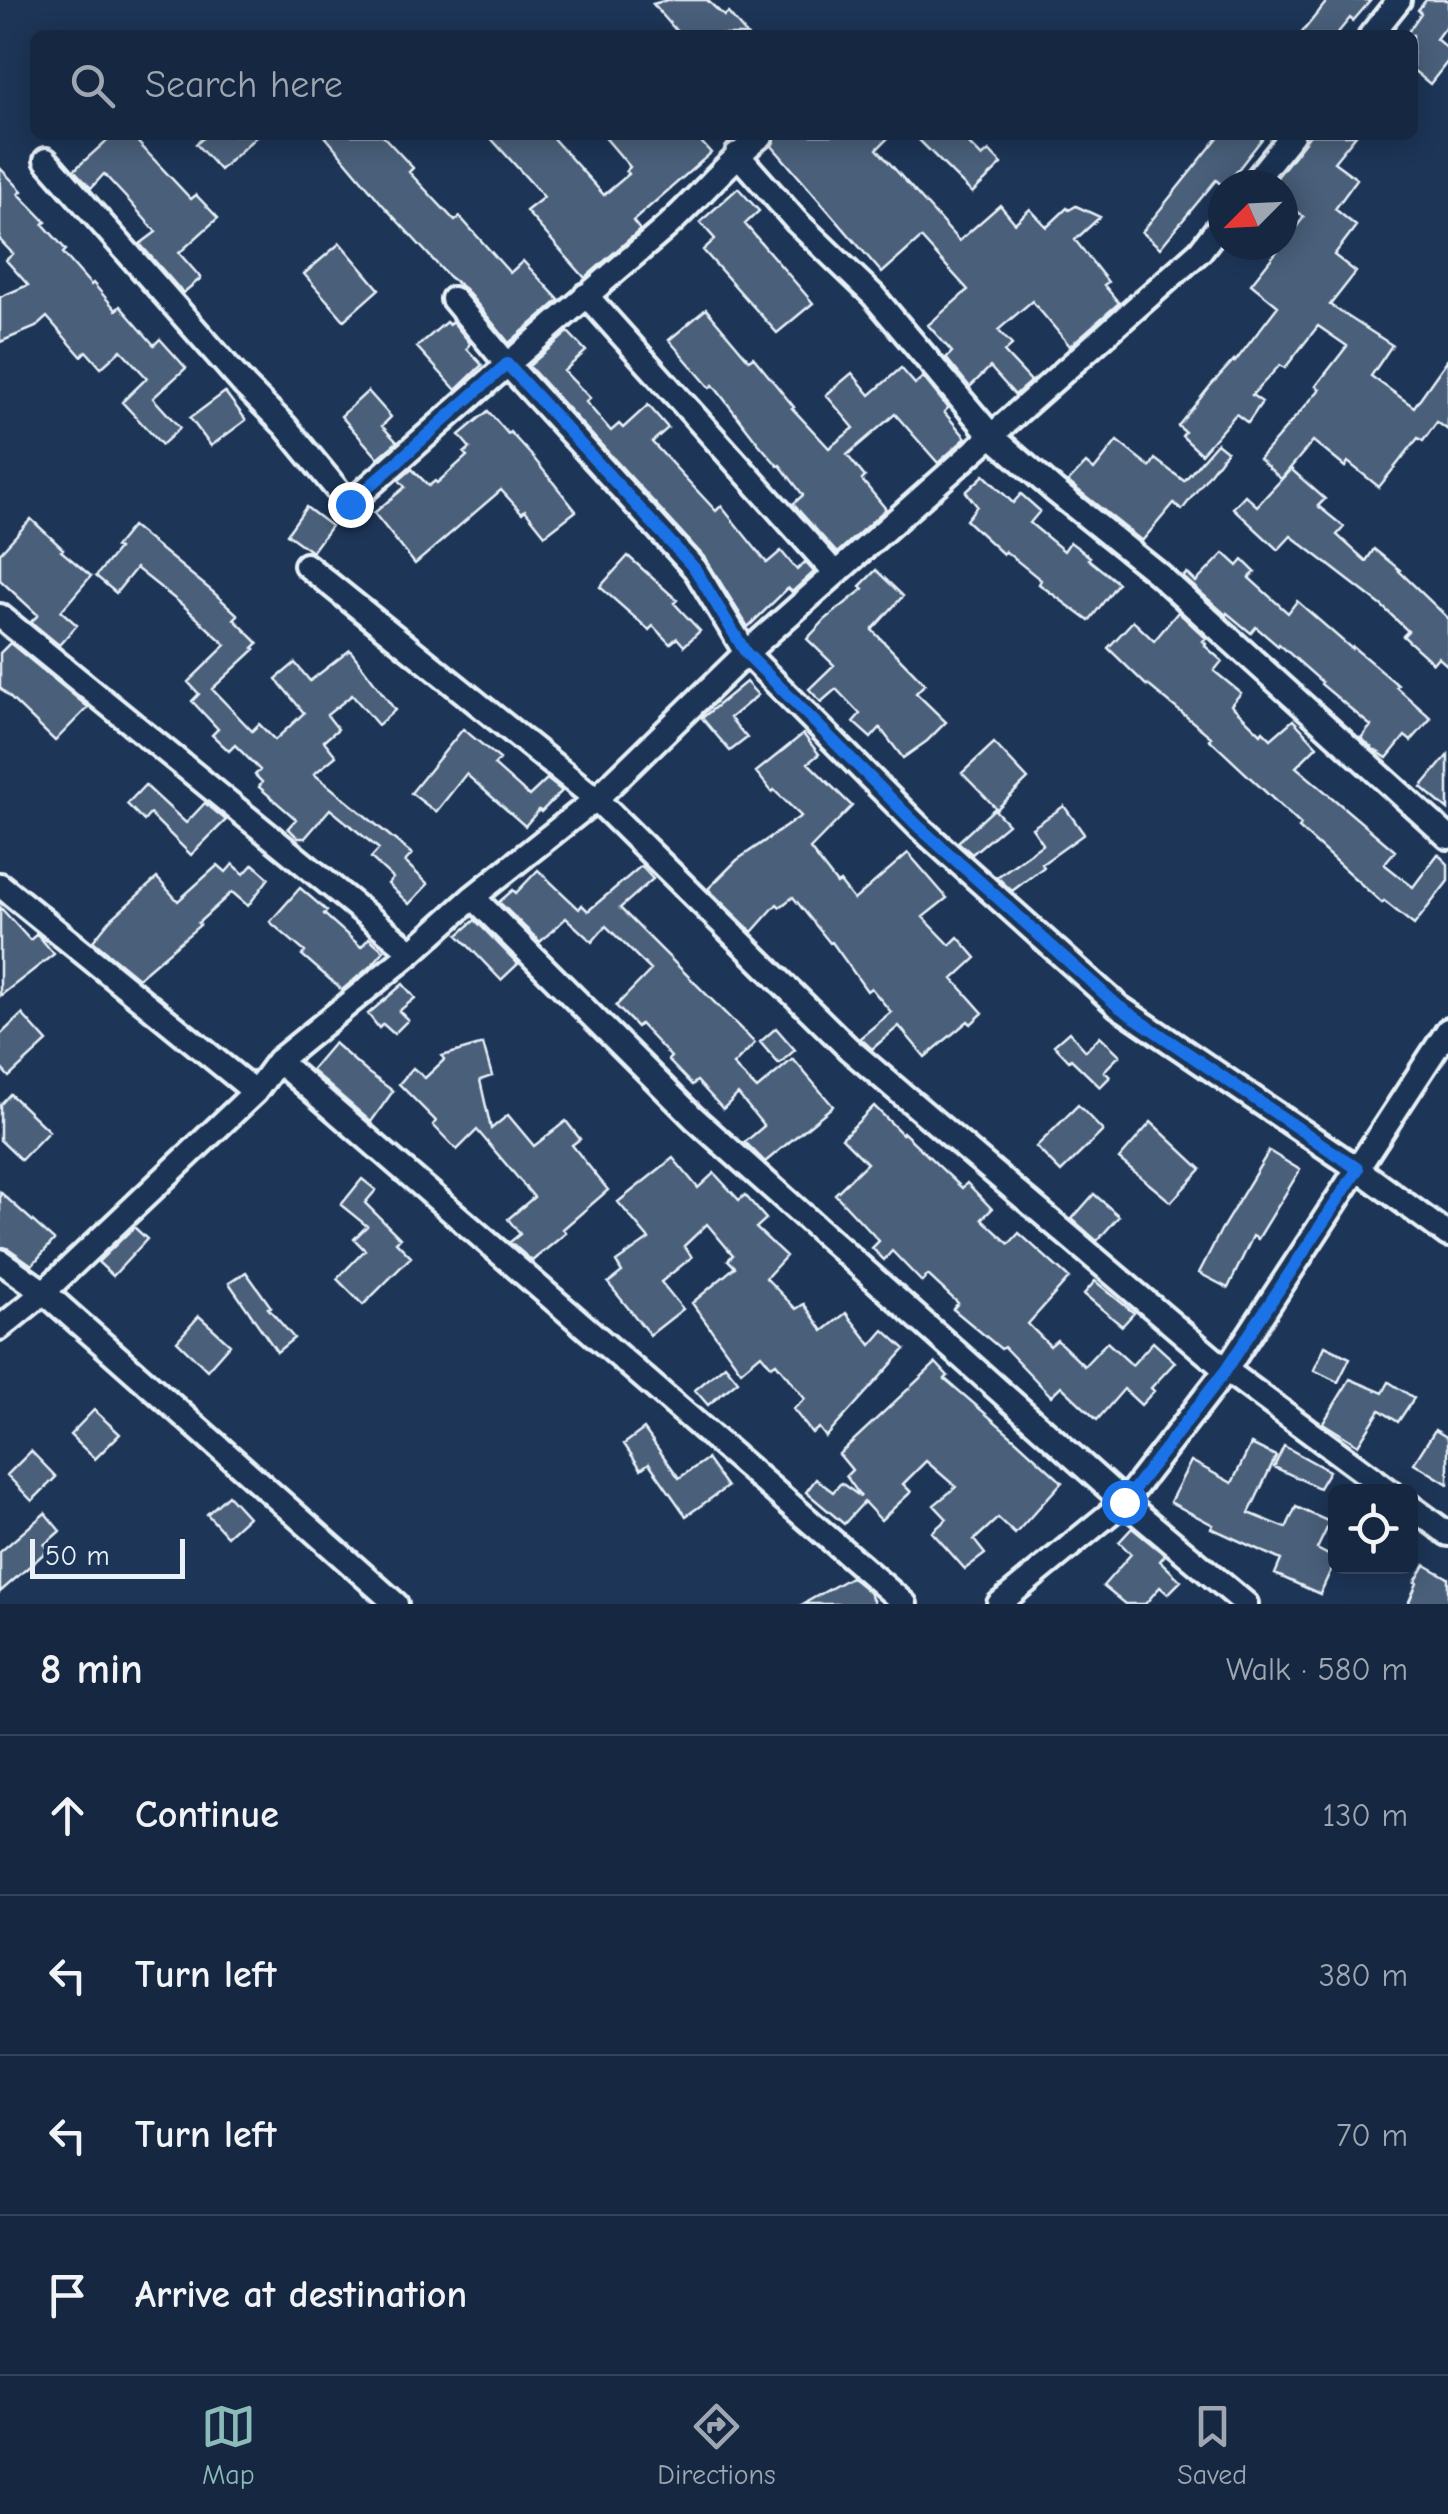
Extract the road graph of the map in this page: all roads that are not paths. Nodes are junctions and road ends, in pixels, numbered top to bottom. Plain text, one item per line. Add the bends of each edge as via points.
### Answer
1 (1399, 0) edge
2 (1375, 30) edge
3 (755, 140) edge
4 (1288, 140) edge
5 (737, 154) junction
6 (46, 160) dead end
7 (1264, 170) edge
8 (1208, 241) edge
9 (586, 296) junction
10 (453, 298) dead end
11 (507, 364) junction
12 (991, 435) junction
13 (306, 565) dead end
14 (835, 573) junction
15 (0, 616) edge
16 (746, 653) junction
17 (596, 799) junction
18 (1448, 836) edge
19 (0, 886) edge
20 (473, 897) junction
21 (412, 952) junction
22 (1448, 1030) edge
23 (278, 1061) junction
24 (255, 1092) junction
25 (1358, 1169) junction
26 (1448, 1236) edge
27 (0, 1261) edge
28 (44, 1292) junction
29 (0, 1328) edge
30 (1226, 1370) junction
31 (1380, 1484) edge
32 (1124, 1502) junction
33 (1418, 1512) edge
34 (1448, 1534) edge
35 (396, 1604) edge
36 (906, 1604) edge
37 (999, 1604) edge
38 (1246, 1604) edge

1 - 2 street
3 - 5 street
4 - 7 street
5 - 9 street
5 - 12 street via 874,295
6 - 11 street via 350,504
8 - 12 street
9 - 11 street
9 - 14 street
10 - 11 street
11 - 16 street via 695,569
12 - 14 street
12 - 18 street via 1157,573
13 - 17 street
14 - 16 street
15 - 21 street
16 - 17 street
16 - 25 street via 919,827 1118,1006
17 - 20 street
17 - 30 street via 850,1049
19 - 24 street
20 - 21 street
20 - 32 street via 694,1118
21 - 23 street
22 - 25 street
23 - 24 street
23 - 36 street
24 - 28 street
25 - 26 street
25 - 30 street
27 - 28 street
28 - 29 street
28 - 35 street
30 - 31 street
30 - 32 street
32 - 37 street
32 - 38 street
33 - 34 street

